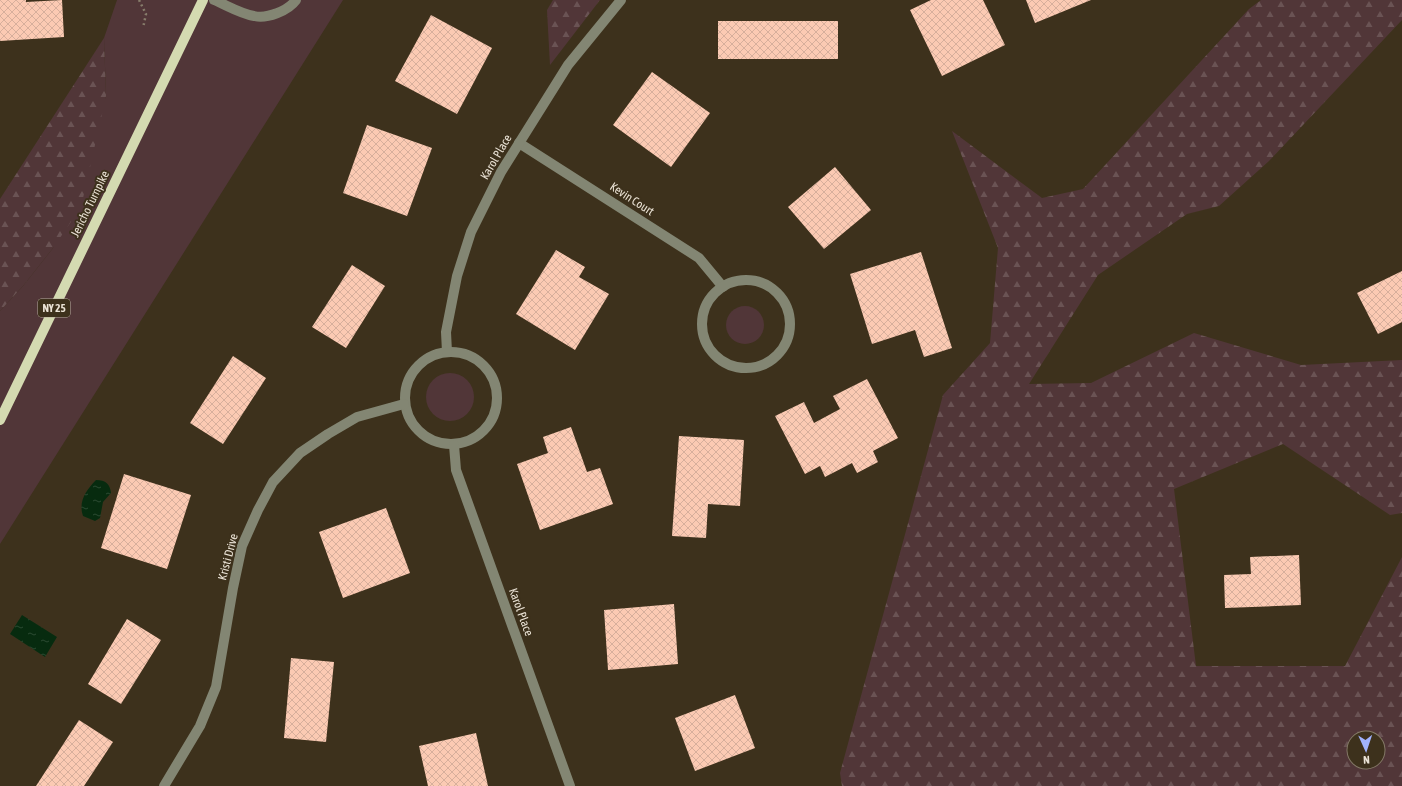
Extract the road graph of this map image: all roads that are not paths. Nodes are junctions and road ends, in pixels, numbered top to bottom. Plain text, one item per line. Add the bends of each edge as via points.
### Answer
1 (203, 0) edge
2 (214, 0) edge
3 (296, 0) edge
4 (621, 0) edge
5 (519, 143) junction
6 (723, 287) junction
7 (447, 352) junction
8 (404, 404) junction
9 (0, 420) edge
10 (454, 445) junction
11 (164, 786) edge
12 (570, 786) edge

1 - 9 main road, Jericho Turnpike / NY 25
2 - 3 street via 254,17 274,14 292,5
4 - 5 street, Karol Place via 568,65
5 - 6 street, Kevin Court via 699,258
5 - 7 street, Karol Place via 501,172 471,232 457,276 446,332
6 - 6 street via 712,296 705,309 702,323 704,337 711,350 720,360 732,366 760,366 772,360 782,350 789,336 791,321 787,307 779,294 767,285 752,280 737,281
7 - 8 street via 432,355 420,363 410,375 405,389
7 - 10 street via 462,353 477,360 488,370 495,384 497,400 495,414 484,431 467,442
8 - 10 street via 415,430 440,444
8 - 11 street, Kristi Drive via 357,417 328,434 300,453 274,482 242,546 216,687 200,726
10 - 12 street, Karol Place via 456,470

